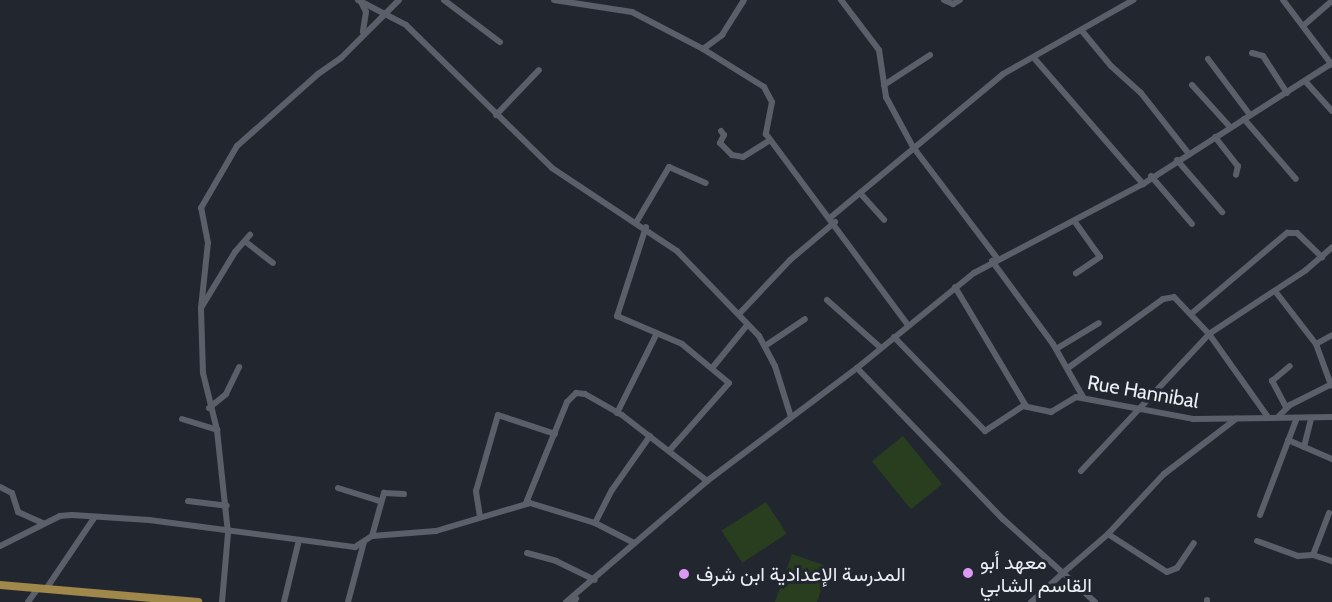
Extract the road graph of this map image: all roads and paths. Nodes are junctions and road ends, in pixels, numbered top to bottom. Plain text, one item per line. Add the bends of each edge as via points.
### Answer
1 (399, 0) edge
2 (444, 0) edge
3 (554, 0) edge
4 (744, 0) edge
5 (841, 0) edge
6 (944, 0) edge
7 (960, 0) edge
8 (1133, 0) edge
9 (1283, 0) edge
10 (360, 1) edge
11 (1332, 1) edge
12 (384, 13) junction
13 (1303, 26) junction
14 (1083, 31) junction
15 (362, 36) junction
16 (500, 42) dead end
17 (703, 49) junction
18 (1252, 53) dead end
19 (930, 55) dead end
20 (1034, 58) junction
21 (1208, 59) dead end
22 (1331, 65) edge
23 (539, 70) dead end
24 (1305, 81) junction
25 (884, 85) junction
26 (1192, 85) dead end
27 (1287, 93) junction
28 (1332, 111) edge
29 (496, 115) junction
30 (1247, 117) junction
31 (1230, 127) junction
32 (721, 131) dead end
33 (1215, 137) junction
34 (770, 140) junction
35 (913, 147) junction
36 (1188, 154) junction
37 (1177, 160) junction
38 (1236, 175) dead end
39 (1151, 177) junction
40 (1296, 179) dead end
41 (706, 183) dead end
42 (1143, 184) junction
43 (860, 193) junction
44 (1222, 212) dead end
45 (833, 219) junction
46 (884, 220) dead end
47 (637, 222) junction
48 (1074, 222) junction
49 (1192, 224) dead end
50 (646, 227) junction
51 (250, 235) dead end
52 (246, 242) junction
53 (1332, 247) edge
54 (1322, 257) junction
55 (995, 260) junction
56 (273, 263) dead end
57 (1076, 273) dead end
58 (955, 287) junction
59 (1275, 291) junction
60 (827, 300) dead end
61 (201, 308) junction
62 (739, 314) junction
63 (1191, 314) junction
64 (805, 319) dead end
65 (1099, 323) dead end
66 (748, 324) junction
67 (908, 324) junction
68 (657, 333) junction
69 (1209, 334) junction
70 (1332, 336) edge
71 (894, 337) junction
72 (1316, 344) junction
73 (765, 346) junction
74 (880, 347) junction
75 (1056, 349) junction
76 (1290, 366) dead end
77 (239, 367) dead end
78 (713, 367) junction
79 (857, 368) junction
80 (1068, 368) junction
81 (1331, 384) edge
82 (1083, 397) junction
83 (1026, 406) junction
84 (1286, 407) junction
85 (209, 408) junction
86 (1139, 409) junction
87 (617, 412) junction
88 (791, 417) junction
89 (1268, 417) junction
90 (1278, 417) junction
91 (1332, 417) edge
92 (1237, 418) junction
93 (182, 419) dead end
94 (1311, 419) junction
95 (1296, 420) junction
96 (217, 430) junction
97 (555, 434) junction
98 (650, 436) junction
99 (1288, 440) junction
100 (1304, 447) junction
101 (670, 450) junction
102 (1332, 459) edge
103 (1081, 471) dead end
104 (707, 481) junction
105 (0, 487) edge
106 (338, 488) dead end
107 (404, 494) dead end
108 (188, 501) dead end
109 (380, 501) junction
110 (526, 503) junction
111 (227, 506) junction
112 (1329, 513) dead end
113 (1260, 515) dead end
114 (480, 517) junction
115 (94, 518) junction
116 (43, 523) junction
117 (595, 523) junction
118 (228, 533) junction
119 (1108, 534) junction
120 (372, 536) junction
121 (299, 540) junction
122 (1257, 540) dead end
123 (365, 542) junction
124 (633, 543) junction
125 (1194, 543) dead end
126 (0, 546) edge
127 (527, 553) dead end
128 (1313, 555) junction
129 (1332, 561) edge
130 (1063, 573) junction
131 (595, 579) junction
132 (0, 585) edge
133 (585, 588) junction
134 (42, 589) junction
135 (575, 601) edge
136 (28, 602) edge
137 (198, 602) edge
138 (222, 602) edge
139 (284, 602) edge
140 (348, 602) edge
141 (567, 602) edge
142 (1031, 602) edge
143 (1095, 602) edge

1 - 12 street
2 - 16 street
3 - 17 street via 632,12
4 - 17 street via 722,35
5 - 25 street via 879,50
6 - 7 street via 952,4
8 - 14 street
9 - 13 street
10 - 12 street
10 - 15 street via 366,12
11 - 13 street
12 - 15 street
12 - 29 street via 406,25
13 - 22 street
14 - 20 street
14 - 36 street via 1111,66 1141,93
15 - 61 street via 228,155 201,208 207,243
17 - 34 street via 770,92 772,102 765,129
18 - 27 street via 1263,56
19 - 25 street
20 - 35 street via 1003,74
20 - 42 street
21 - 30 street
22 - 24 street
23 - 29 street
24 - 27 street
24 - 28 street
25 - 35 street via 886,97
26 - 31 street
27 - 30 street
29 - 47 street via 552,168
30 - 31 street
30 - 40 street
31 - 33 street
32 - 34 street via 724,135 720,143 732,155 743,157
33 - 36 street
33 - 38 street via 1238,166
34 - 45 street
35 - 43 street
35 - 55 street
36 - 37 street
37 - 39 street
37 - 44 street
39 - 42 street
39 - 49 street
41 - 47 street via 669,166
42 - 48 street
43 - 45 street
43 - 46 street
45 - 62 street
45 - 67 street
47 - 50 street
48 - 55 street
48 - 57 street via 1100,257
50 - 62 street via 677,250
50 - 68 street via 616,316
51 - 52 street
52 - 56 street
52 - 61 street via 235,252
53 - 54 street
54 - 59 street
54 - 63 street via 1297,233 1287,233
55 - 58 street
55 - 75 street
58 - 67 street
58 - 83 street
59 - 69 street
59 - 72 street
60 - 74 street
61 - 85 street via 203,373
62 - 66 street
63 - 69 street
63 - 80 street via 1174,297 1163,299
64 - 73 street
65 - 75 street
66 - 73 street
66 - 78 street
67 - 71 street
68 - 78 street via 682,344
68 - 87 street
69 - 86 street
69 - 89 street
70 - 72 street
71 - 74 street
71 - 83 street via 982,430 991,430
72 - 81 street
73 - 88 street
74 - 79 street
75 - 80 street
76 - 84 street via 1272,381
77 - 85 street via 226,394
78 - 101 street via 728,380 728,387
79 - 88 street
79 - 130 street via 1003,519
80 - 82 street
81 - 84 street
82 - 83 street, Rue Hannibal via 1068,400 1051,412
82 - 86 street, Rue Hannibal
84 - 90 street
85 - 96 street
86 - 92 street, Rue Hannibal via 1192,419
86 - 103 street
87 - 97 street via 576,393 569,398
87 - 98 street
88 - 104 street
89 - 90 street, Rue Hannibal
89 - 92 street, Rue Hannibal
90 - 95 street, Rue Hannibal
91 - 94 street, Rue Hannibal
92 - 119 street via 1164,474
93 - 96 street
94 - 95 street, Rue Hannibal
94 - 100 street
95 - 99 street
96 - 111 street
97 - 110 street
97 - 114 street via 498,415 476,491
98 - 101 street
98 - 117 street via 612,490
99 - 100 street
99 - 113 street
100 - 102 street
101 - 104 street
104 - 124 street
105 - 116 street via 12,493 18,512
106 - 109 street
107 - 109 street via 387,491
108 - 111 street
109 - 120 street
110 - 114 street
110 - 117 street
111 - 118 street
112 - 128 street
114 - 120 street via 436,531
115 - 116 street via 60,516
115 - 118 street via 149,520
115 - 134 street
116 - 126 street
117 - 124 street
118 - 121 street
118 - 138 street
119 - 125 street via 1167,572 1177,568
119 - 130 street
120 - 123 street
121 - 123 street via 355,547
121 - 139 street
122 - 128 street via 1298,556
123 - 140 street
124 - 131 street
127 - 131 street
128 - 129 street
130 - 142 street
130 - 143 street
131 - 133 street
132 - 134 main road
133 - 135 street
133 - 141 street
134 - 136 street
134 - 137 main road

